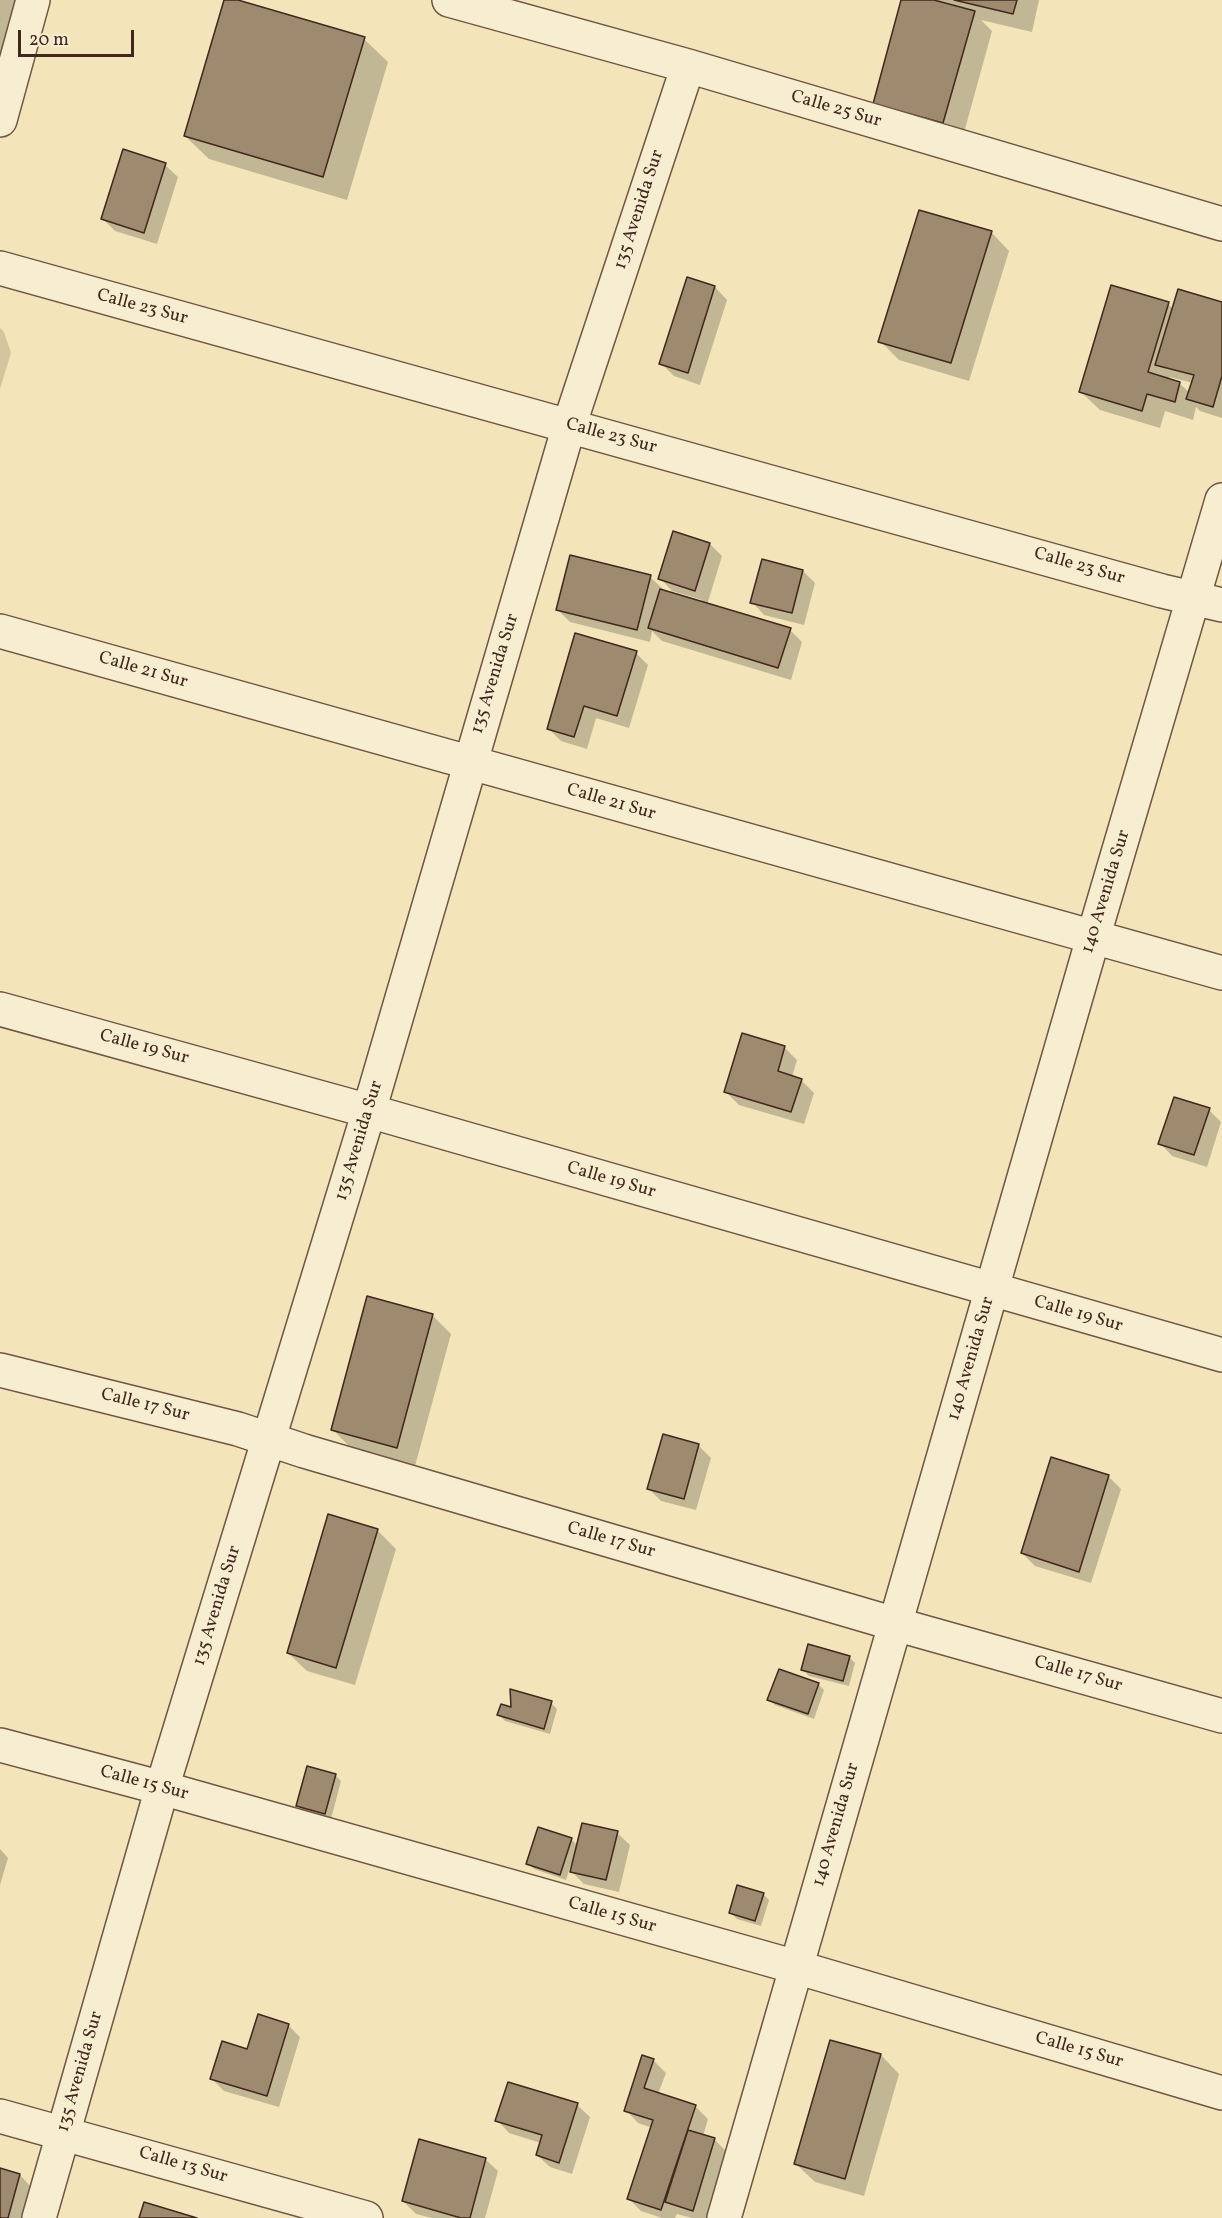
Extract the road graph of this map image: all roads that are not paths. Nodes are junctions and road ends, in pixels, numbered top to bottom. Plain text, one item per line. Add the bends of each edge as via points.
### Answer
1 (33, 0) edge
2 (449, 0) edge
3 (688, 66) junction
4 (0, 120) edge
5 (1222, 224) edge
6 (0, 268) edge
7 (569, 426) junction
8 (1222, 500) edge
9 (1208, 601) edge
10 (0, 631) edge
11 (469, 763) junction
12 (1093, 938) junction
13 (1222, 973) edge
14 (0, 1009) edge
15 (369, 1111) junction
16 (992, 1290) junction
17 (1222, 1355) edge
18 (0, 1370) edge
19 (270, 1441) junction
20 (895, 1624) junction
21 (1222, 1716) edge
22 (0, 1745) edge
23 (162, 1788) junction
24 (796, 1967) junction
25 (1222, 2093) edge
26 (0, 2116) edge
27 (64, 2132) junction
28 (39, 2218) edge
29 (366, 2218) edge
30 (723, 2218) edge

1 - 4 street
2 - 3 street, Calle 25 Sur
3 - 5 street, Calle 25 Sur
3 - 7 street, 135 Avenida Sur
6 - 7 street, Calle 23 Sur
7 - 9 street, Calle 23 Sur
7 - 11 street, 135 Avenida Sur
8 - 9 street, 140 Avenida Sur
9 - 12 street, 140 Avenida Sur
10 - 11 street, Calle 21 Sur
11 - 12 street, Calle 21 Sur
11 - 15 street, 135 Avenida Sur
12 - 13 street, Calle 21 Sur
12 - 16 street, 140 Avenida Sur
14 - 15 street, Calle 19 Sur
15 - 16 street, Calle 19 Sur
15 - 19 street, 135 Avenida Sur
16 - 17 street, Calle 19 Sur
16 - 20 street, 140 Avenida Sur
18 - 19 street, Calle 17 Sur via 238,1429
19 - 20 street, Calle 17 Sur
19 - 23 street, 135 Avenida Sur
20 - 21 street, Calle 17 Sur
20 - 24 street, 140 Avenida Sur
22 - 23 street, Calle 15 Sur
23 - 24 street, Calle 15 Sur
23 - 27 street, 135 Avenida Sur
24 - 25 street, Calle 15 Sur
24 - 30 street, 140 Avenida Sur
26 - 27 street, Calle 13 Sur
27 - 28 street, 135 Avenida Sur
27 - 29 street, Calle 13 Sur

